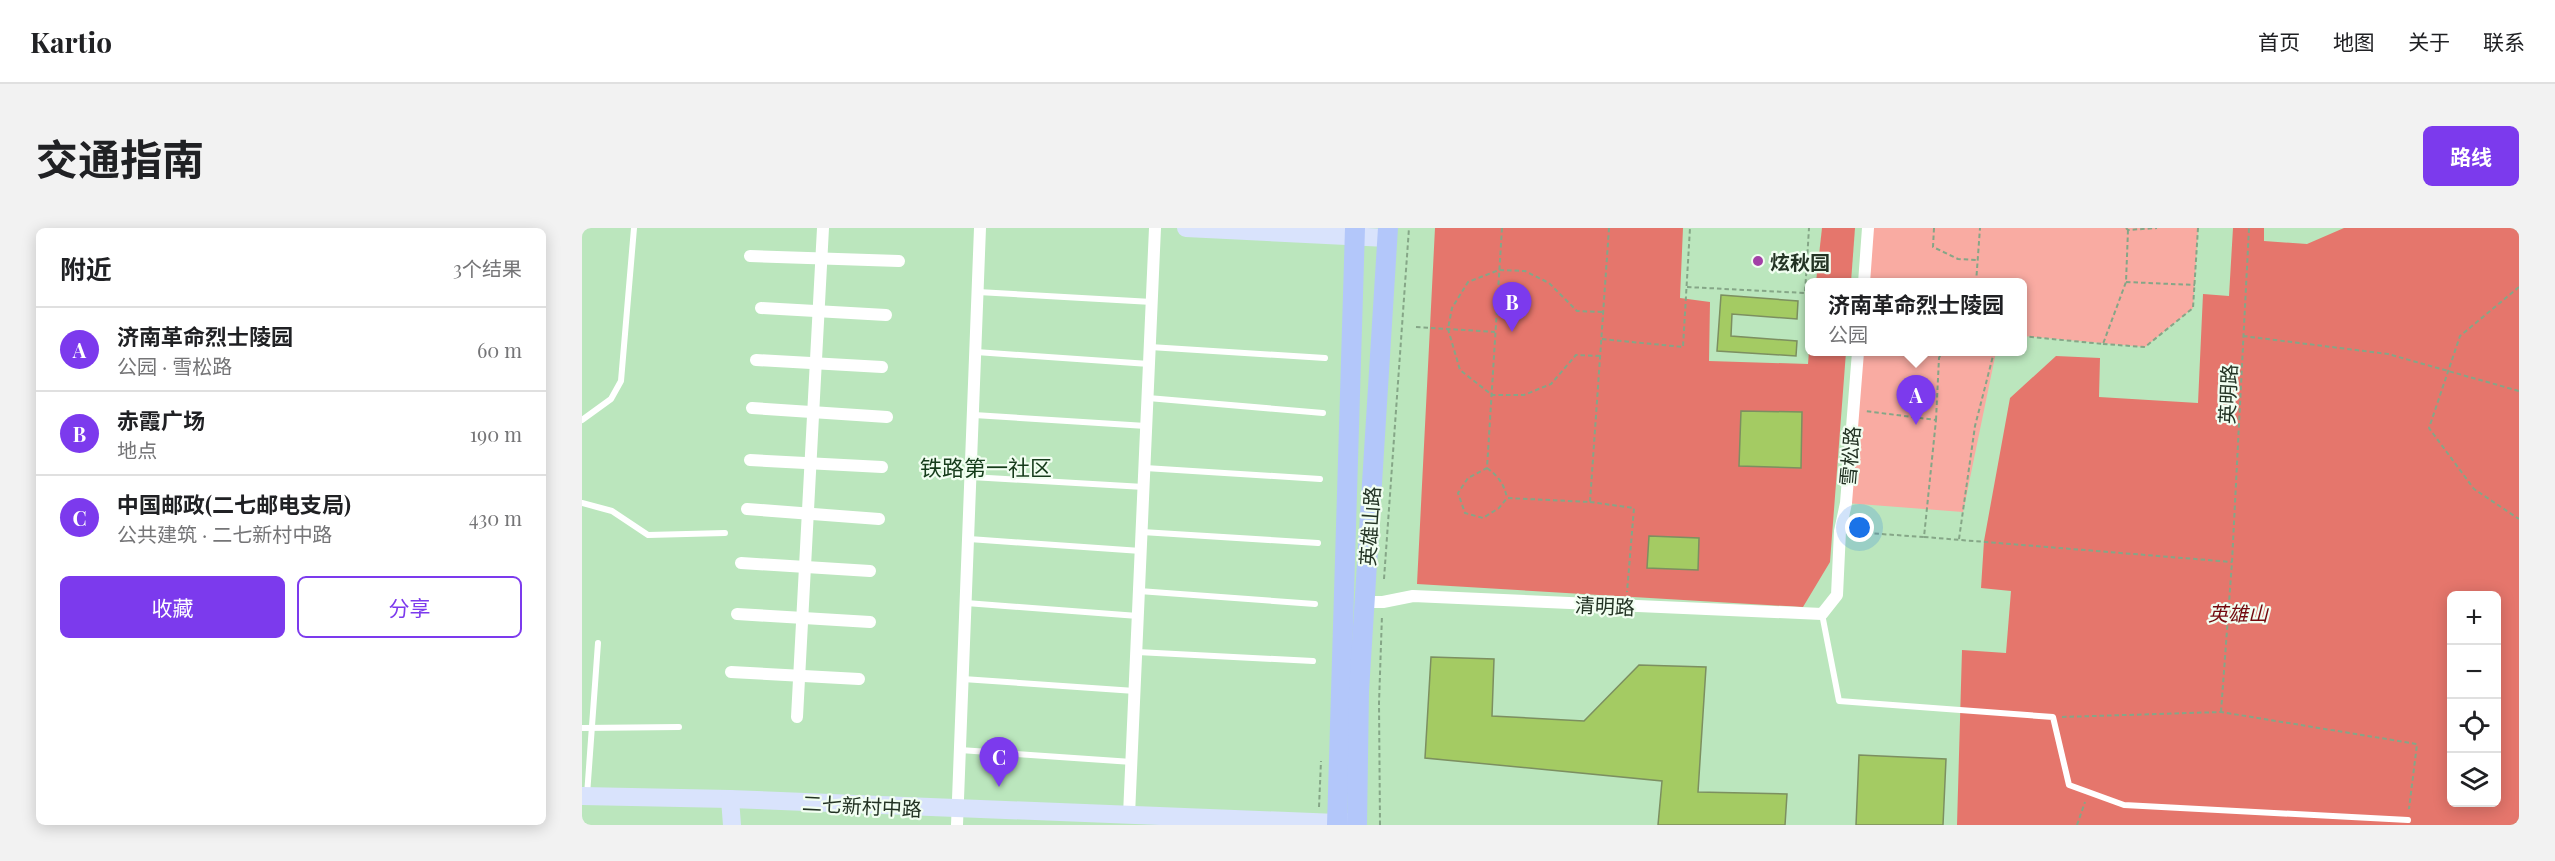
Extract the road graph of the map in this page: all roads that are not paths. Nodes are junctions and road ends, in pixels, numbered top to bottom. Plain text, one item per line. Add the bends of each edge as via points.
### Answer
1 (634, 228) edge
2 (823, 228) edge
3 (980, 228) edge
4 (1155, 228) edge
5 (1186, 228) edge
6 (1868, 228) edge
7 (1355, 232) edge
8 (1388, 233) edge
9 (750, 256) dead end
10 (822, 259) junction
11 (898, 261) dead end
12 (1864, 278) edge
13 (978, 292) junction
14 (1152, 302) junction
15 (760, 308) dead end
16 (819, 310) junction
17 (886, 315) dead end
18 (1150, 347) junction
19 (976, 352) junction
20 (1858, 356) edge
21 (1325, 358) dead end
22 (756, 360) dead end
23 (816, 362) junction
24 (1149, 364) junction
25 (882, 367) dead end
26 (1148, 398) junction
27 (752, 408) dead end
28 (813, 411) junction
29 (1323, 413) dead end
30 (974, 415) junction
31 (887, 417) dead end
32 (582, 420) edge
33 (1146, 426) junction
34 (750, 460) dead end
35 (810, 464) junction
36 (882, 467) dead end
37 (1145, 468) junction
38 (971, 477) junction
39 (1320, 480) dead end
40 (1144, 487) junction
41 (582, 502) edge
42 (747, 508) dead end
43 (808, 514) junction
44 (879, 519) dead end
45 (1142, 532) junction
46 (725, 533) dead end
47 (969, 539) junction
48 (1318, 543) dead end
49 (1141, 551) junction
50 (741, 563) dead end
51 (805, 567) junction
52 (870, 571) dead end
53 (1139, 591) junction
54 (1373, 602) junction
55 (966, 603) junction
56 (1315, 604) dead end
57 (737, 614) dead end
58 (1822, 614) junction
59 (1138, 616) junction
60 (802, 618) junction
61 (870, 622) dead end
62 (598, 643) dead end
63 (1137, 652) junction
64 (1313, 661) dead end
65 (731, 672) dead end
66 (799, 675) junction
67 (859, 679) dead end
68 (963, 679) junction
69 (1135, 691) junction
70 (797, 717) dead end
71 (679, 727) dead end
72 (582, 728) edge
73 (592, 729) junction
74 (960, 750) junction
75 (1132, 762) junction
76 (585, 796) edge
77 (729, 799) junction
78 (1130, 815) junction
79 (957, 817) edge
80 (2408, 820) road end
81 (1199, 821) edge
82 (1347, 823) edge
83 (732, 825) edge

1 - 32 lane via 621,381 612,399
2 - 10 street
3 - 13 street
4 - 14 street
5 - 7 street
6 - 12 street
7 - 8 street
7 - 82 main road, 英雄山路
8 - 54 main road, 英雄山路
9 - 10 street
10 - 11 street
10 - 16 street
13 - 14 lane
13 - 19 street
14 - 18 street
15 - 16 street
16 - 17 street
16 - 23 street
18 - 21 lane
18 - 24 street
19 - 24 lane
19 - 30 street
20 - 58 street, 雪松路 via 1837,596
22 - 23 street
23 - 25 street
23 - 28 street
24 - 26 street
26 - 29 lane
26 - 33 street
27 - 28 street
28 - 31 street
28 - 35 street
30 - 33 lane
30 - 38 street
33 - 37 street
34 - 35 street
35 - 36 street
35 - 43 street
37 - 39 lane
37 - 40 street
38 - 40 lane
38 - 47 street
40 - 45 street
41 - 46 lane via 612,512 648,535
42 - 43 street
43 - 44 street
43 - 51 street
45 - 48 lane
45 - 49 street
47 - 49 lane
47 - 55 street
49 - 53 street
50 - 51 street
51 - 52 street
51 - 60 street
53 - 56 lane
53 - 59 street
54 - 58 street, 清明路 via 1413,596
54 - 82 main road, 英雄山路 via 1359,691
55 - 59 lane
55 - 68 street
57 - 60 street
58 - 80 lane via 1839,701 2053,717 2069,785 2124,805
59 - 63 street
60 - 61 street
60 - 66 street
62 - 73 lane
63 - 64 lane
63 - 69 street
65 - 66 street
66 - 67 street
66 - 70 street
68 - 69 lane
68 - 74 street
69 - 75 street
71 - 73 lane
72 - 73 lane
73 - 76 lane
74 - 75 lane
74 - 79 street
75 - 78 street
76 - 77 street, 二七新村中路
77 - 79 street, 二七新村中路
77 - 83 street
78 - 79 street, 二七新村中路
78 - 81 street, 二七新村中路
81 - 82 street, 二七新村中路

